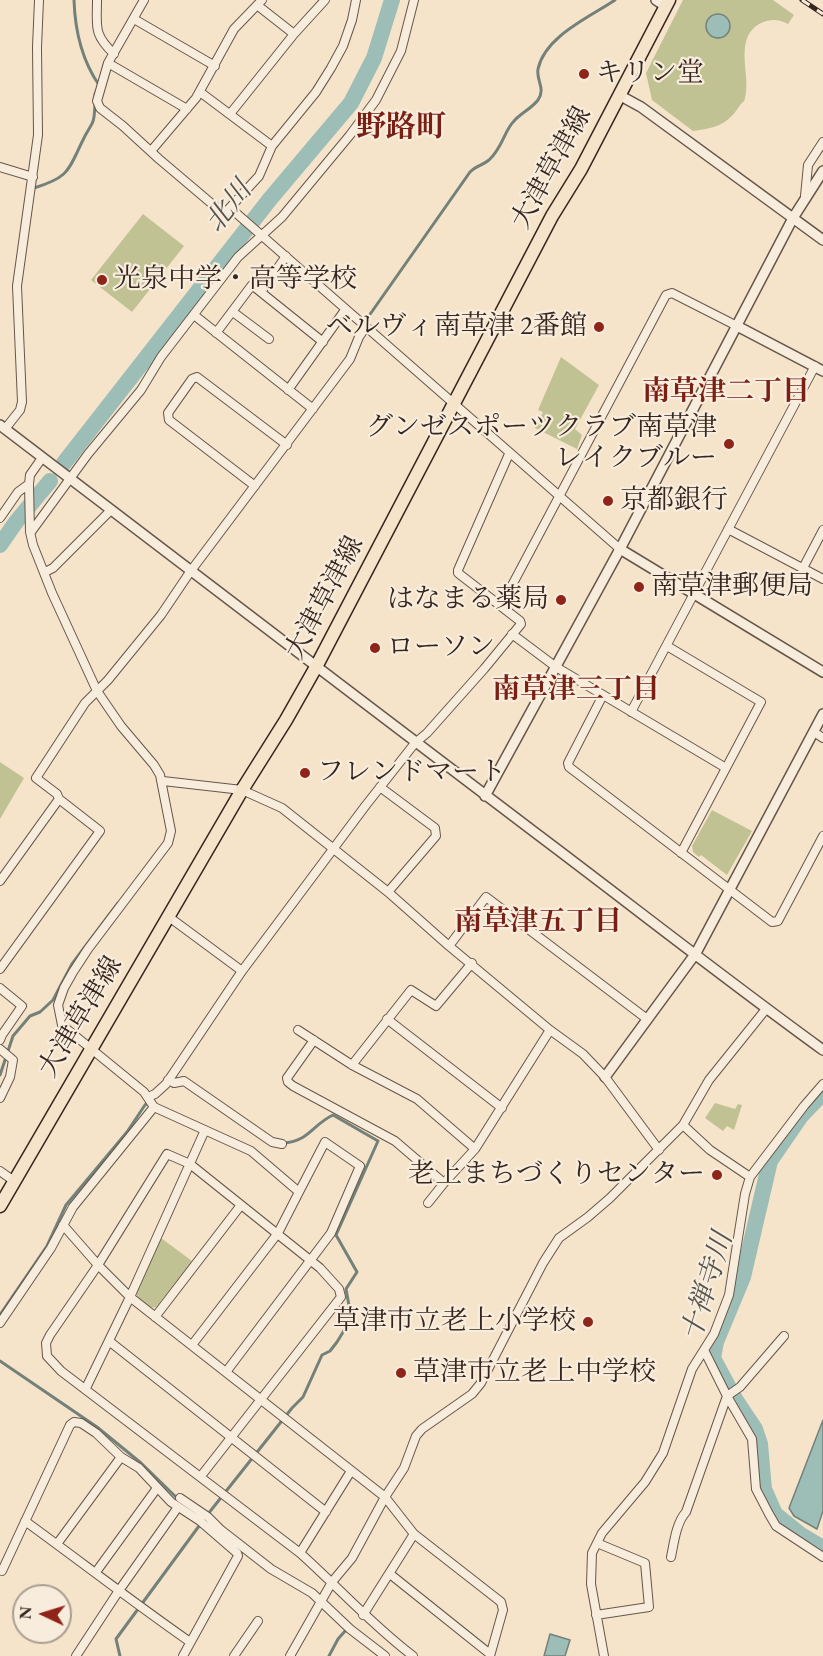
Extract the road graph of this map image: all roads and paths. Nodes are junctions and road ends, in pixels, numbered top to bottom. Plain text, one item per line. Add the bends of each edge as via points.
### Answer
1 (39, 0) edge
2 (97, 0) edge
3 (144, 0) edge
4 (325, 0) edge
5 (356, 0) edge
6 (414, 0) edge
7 (259, 2) edge
8 (663, 2) edge
9 (134, 19) junction
10 (294, 34) junction
11 (114, 54) junction
12 (108, 63) junction
13 (214, 66) junction
14 (200, 92) junction
15 (619, 95) junction
16 (187, 108) junction
17 (230, 114) junction
18 (823, 142) edge
19 (272, 146) junction
20 (151, 151) junction
21 (0, 166) edge
22 (823, 171) edge
23 (33, 177) junction
24 (805, 196) junction
25 (226, 212) junction
26 (793, 218) junction
27 (261, 234) junction
28 (823, 240) edge
29 (286, 256) junction
30 (261, 292) junction
31 (345, 310) junction
32 (233, 312) junction
33 (194, 315) junction
34 (737, 326) junction
35 (365, 328) junction
36 (216, 333) junction
37 (269, 339) dead end
38 (322, 342) junction
39 (819, 369) edge
40 (288, 390) junction
41 (454, 406) junction
42 (313, 409) junction
43 (3, 427) edge
44 (286, 445) junction
45 (509, 454) junction
46 (42, 458) junction
47 (68, 478) junction
48 (29, 486) junction
49 (255, 486) junction
50 (558, 497) junction
51 (111, 510) junction
52 (0, 518) edge
53 (30, 529) junction
54 (728, 529) junction
55 (823, 530) edge
56 (620, 549) junction
57 (803, 568) junction
58 (45, 572) junction
59 (190, 572) junction
60 (823, 579) edge
61 (694, 595) junction
62 (501, 606) junction
63 (512, 634) junction
64 (667, 646) junction
65 (316, 667) junction
66 (556, 667) junction
67 (823, 672) edge
68 (97, 690) junction
69 (603, 695) junction
70 (631, 712) junction
71 (823, 714) edge
72 (814, 732) junction
73 (823, 738) edge
74 (415, 743) junction
75 (726, 768) junction
76 (163, 781) junction
77 (380, 787) junction
78 (242, 790) junction
79 (485, 796) junction
80 (59, 799) junction
81 (823, 836) edge
82 (333, 849) junction
83 (681, 853) junction
84 (0, 881) edge
85 (729, 890) junction
86 (388, 892) junction
87 (169, 917) junction
88 (449, 946) junction
89 (696, 953) junction
90 (472, 963) junction
91 (0, 969) edge
92 (242, 971) junction
93 (0, 988) edge
94 (766, 1009) junction
95 (387, 1019) junction
96 (648, 1019) junction
97 (550, 1029) junction
98 (298, 1030) dead end
99 (0, 1040) edge
100 (314, 1040) junction
101 (0, 1049) edge
102 (90, 1049) junction
103 (823, 1050) edge
104 (352, 1065) junction
105 (605, 1077) junction
106 (168, 1080) junction
107 (823, 1084) edge
108 (148, 1097) junction
109 (0, 1098) edge
110 (154, 1107) junction
111 (502, 1108) junction
112 (683, 1125) junction
113 (205, 1130) junction
114 (282, 1144) dead end
115 (476, 1149) junction
116 (659, 1150) junction
117 (190, 1164) junction
118 (0, 1171) edge
119 (750, 1177) junction
120 (14, 1181) junction
121 (444, 1183) junction
122 (298, 1192) junction
123 (428, 1203) dead end
124 (241, 1205) junction
125 (0, 1206) edge
126 (63, 1225) junction
127 (278, 1233) junction
128 (311, 1261) junction
129 (98, 1265) junction
130 (130, 1297) junction
131 (155, 1317) junction
132 (0, 1323) edge
133 (784, 1336) dead end
134 (109, 1341) junction
135 (192, 1345) junction
136 (705, 1352) junction
137 (226, 1372) junction
138 (86, 1388) junction
139 (730, 1394) junction
140 (261, 1400) junction
141 (231, 1438) junction
142 (121, 1457) junction
143 (351, 1472) junction
144 (201, 1476) junction
145 (158, 1488) junction
146 (385, 1497) junction
147 (180, 1498) dead end
148 (178, 1507) junction
149 (326, 1512) junction
150 (26, 1521) junction
151 (414, 1534) junction
152 (222, 1536) junction
153 (597, 1543) junction
154 (57, 1544) junction
155 (300, 1553) junction
156 (671, 1557) dead end
157 (823, 1557) edge
158 (2, 1571) dead end
159 (96, 1572) junction
160 (390, 1574) junction
161 (332, 1582) junction
162 (118, 1592) junction
163 (321, 1601) junction
164 (363, 1615) junction
165 (596, 1615) junction
166 (258, 1621) dead end
167 (190, 1642) junction
168 (490, 1655) edge
169 (76, 1656) edge
170 (183, 1656) edge
171 (234, 1656) edge
172 (290, 1656) edge
173 (385, 1656) edge
174 (413, 1656) edge
175 (604, 1656) edge

1 - 23 street via 38,135
2 - 11 street via 97,31 101,42
3 - 9 street
4 - 10 street
5 - 19 street via 352,20 331,68
6 - 27 street via 401,51 376,100 282,216
7 - 10 street
7 - 13 street via 234,29
8 - 15 main road, 大津草津線
9 - 11 street
9 - 13 street
10 - 17 street
11 - 12 street
12 - 16 street
12 - 20 street via 98,101 100,108
13 - 14 street
14 - 16 street
14 - 17 street
15 - 26 street
15 - 41 main road, 大津草津線
16 - 20 street
17 - 19 street
18 - 24 street via 808,163
19 - 25 street via 259,176
20 - 25 street
21 - 23 street
22 - 24 street
23 - 43 street via 17,286 22,402 20,410
24 - 26 street
25 - 27 street via 236,213
26 - 28 street
26 - 34 street
27 - 29 street
27 - 33 street via 238,257
29 - 30 street
29 - 31 street
30 - 32 street via 252,285
30 - 38 street
31 - 35 street
31 - 38 street
32 - 36 street
32 - 37 street
33 - 36 street
33 - 47 street via 141,390
34 - 39 street
34 - 50 street via 672,293 666,295
34 - 56 street
35 - 41 street
35 - 42 street via 350,359
36 - 40 street
38 - 40 street
39 - 54 street
40 - 42 street
41 - 45 street
41 - 65 main road, 大津草津線
42 - 44 street
43 - 46 street
44 - 49 street
44 - 49 street via 197,377 192,379 168,413 169,420
45 - 50 street
45 - 62 street via 458,570
46 - 47 street
46 - 48 street via 30,476
47 - 51 street
47 - 53 street
48 - 52 street via 18,492
48 - 53 street
49 - 59 street
50 - 56 street
50 - 62 street
51 - 58 street
51 - 59 street
53 - 58 street
54 - 57 street
54 - 61 street
55 - 57 street
56 - 61 street
56 - 66 street
57 - 60 street
58 - 68 street
59 - 65 street
59 - 68 street via 161,615
61 - 64 street
61 - 67 street
62 - 63 street via 520,621
63 - 66 street
63 - 74 street
64 - 70 street
64 - 75 street via 761,702
65 - 74 street
65 - 78 main road, 大津草津線
66 - 69 street
66 - 79 street
68 - 76 street
68 - 80 street via 36,778
69 - 70 street
69 - 83 street via 569,767
70 - 75 street
71 - 72 street
72 - 73 street
72 - 85 street
74 - 77 street
74 - 79 street
75 - 83 street
76 - 78 street
76 - 102 street via 171,831 168,843 88,949 60,996 62,1025
77 - 82 street
77 - 86 street via 435,828 436,836
78 - 82 street via 282,808
78 - 87 main road, 大津草津線
79 - 89 street
80 - 84 street
80 - 91 street via 100,831
81 - 85 street via 778,921 772,922
82 - 86 street
82 - 92 street
83 - 85 street
85 - 89 street
86 - 88 street
87 - 92 street
87 - 102 main road, 大津草津線
88 - 90 street
88 - 96 street via 486,897
89 - 94 street
89 - 96 street
90 - 95 street via 436,1006 411,990
90 - 97 street
92 - 106 street
93 - 99 street via 22,1006
94 - 103 street
94 - 112 street via 709,1080
95 - 104 street
95 - 111 street
96 - 105 street
97 - 105 street
97 - 111 street
98 - 100 street
100 - 104 street
100 - 121 street via 288,1082 395,1141
101 - 109 street via 13,1060
102 - 108 street
102 - 120 main road, 大津草津線
104 - 115 street via 417,1099
105 - 116 street
106 - 108 street
106 - 114 street via 183,1081 272,1142
107 - 119 street
108 - 110 street
110 - 113 street
110 - 126 street
111 - 115 street
112 - 116 street
112 - 119 street via 710,1150
113 - 117 street
113 - 122 street via 251,1151
115 - 121 street
116 - 146 street via 560,1238 543,1263 482,1383 472,1395 416,1436 404,1468
117 - 124 street
117 - 129 street via 165,1155
117 - 130 street
118 - 120 street
119 - 136 street via 729,1295
120 - 125 main road, 大津草津線
121 - 123 street
122 - 127 street
122 - 128 street via 325,1142 360,1166 331,1233
124 - 127 street
124 - 131 street
126 - 129 street
126 - 132 street
127 - 128 street
127 - 135 street
128 - 137 street
128 - 140 street via 339,1289 341,1297
129 - 130 street
129 - 138 street via 50,1335 46,1350 49,1360
130 - 131 street
130 - 134 street
131 - 135 street
133 - 139 street
134 - 138 street
134 - 141 street
135 - 137 street
136 - 139 street
136 - 153 street via 692,1369 663,1453
137 - 140 street
138 - 144 street
139 - 156 street via 682,1515
139 - 157 street via 752,1439 756,1489 769,1514 776,1526
140 - 141 street
140 - 143 street
141 - 144 street
141 - 149 street
142 - 145 street via 139,1468
142 - 150 street via 96,1433 74,1422
142 - 154 street
143 - 146 street
143 - 149 street
144 - 155 street
145 - 148 street
145 - 159 street
146 - 151 street
146 - 161 street via 352,1558
147 - 152 street via 208,1516
148 - 152 street
148 - 162 street
149 - 155 street
150 - 154 street
150 - 158 street
151 - 160 street
151 - 168 street via 501,1602 503,1610
152 - 163 street
152 - 167 street via 238,1556
153 - 165 street via 590,1566
153 - 165 street via 645,1563 650,1607
154 - 159 street
155 - 161 street
159 - 162 street
160 - 164 street
160 - 168 street
161 - 163 street
161 - 164 street
162 - 167 street
162 - 169 street
163 - 172 street
163 - 173 street
164 - 174 street
165 - 175 street
166 - 171 street
167 - 170 street

